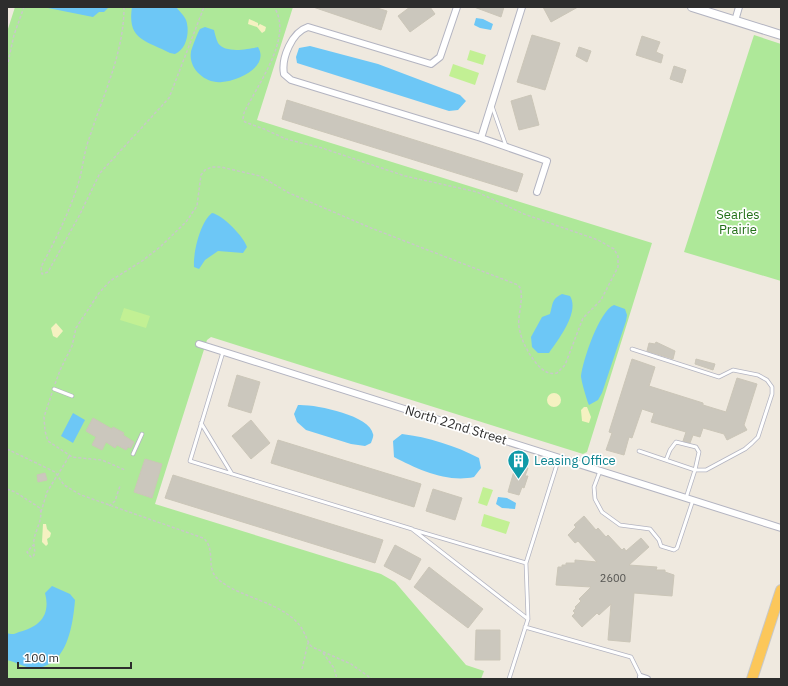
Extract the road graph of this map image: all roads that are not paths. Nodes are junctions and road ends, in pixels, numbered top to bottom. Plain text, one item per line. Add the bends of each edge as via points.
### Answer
1 (457, 7) edge
2 (522, 7) edge
3 (692, 7) edge
4 (739, 7) edge
5 (735, 20) junction
6 (781, 34) edge
7 (492, 104) junction
8 (481, 138) junction
9 (507, 147) junction
10 (537, 192) dead end
11 (199, 344) dead end
12 (632, 349) dead end
13 (223, 352) junction
14 (54, 389) road end
15 (72, 396) dead end
16 (201, 423) junction
17 (142, 434) dead end
18 (639, 451) dead end
19 (133, 454) dead end
20 (559, 458) junction
21 (666, 460) junction
22 (600, 470) junction
23 (694, 470) junction
24 (232, 474) junction
25 (686, 498) junction
26 (693, 500) junction
27 (781, 528) edge
28 (412, 529) junction
29 (526, 563) junction
30 (781, 590) edge
31 (528, 619) junction
32 (525, 627) junction
33 (644, 678) edge
34 (509, 679) edge
35 (752, 679) edge

1 - 8 street via 440,57 431,64 308,27 291,43 282,66 284,74 291,80
2 - 7 street
3 - 5 street
4 - 5 street
5 - 6 street
7 - 8 street
7 - 9 lane
8 - 9 street
9 - 10 street via 547,161
11 - 13 street, North 22nd Street
12 - 23 lane via 719,376 733,370 758,375 767,380 772,387 758,437 752,444 706,470
13 - 16 lane
13 - 20 street, North 22nd Street
14 - 15 lane
16 - 24 lane
16 - 24 lane via 190,461
17 - 19 lane
18 - 21 lane
20 - 22 street, North 22nd Street
20 - 29 lane
21 - 23 lane
21 - 23 lane via 676,442 696,447 699,452
22 - 25 street, North 22nd Street
22 - 26 lane via 594,493 602,512 620,525 650,529 661,546 674,550 677,548
23 - 25 lane
24 - 28 lane
25 - 26 street, North 22nd Street
26 - 27 street, North 22nd Street
28 - 29 lane
28 - 31 lane
29 - 31 lane
30 - 35 highway
31 - 32 lane
32 - 33 lane via 631,658
32 - 34 lane

